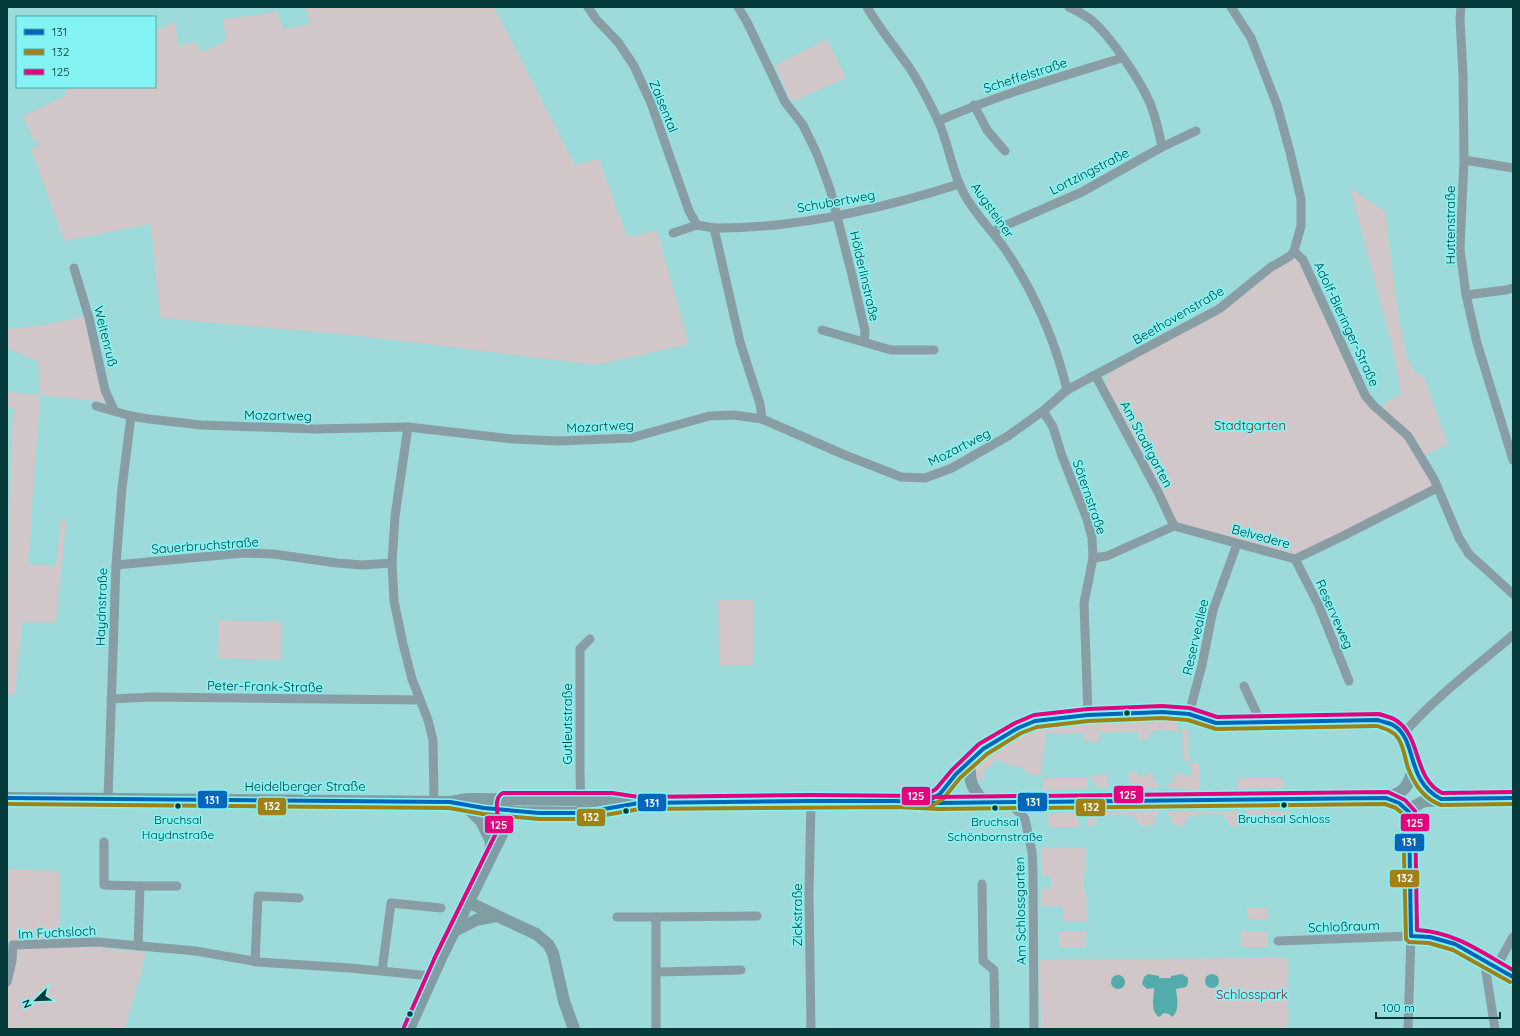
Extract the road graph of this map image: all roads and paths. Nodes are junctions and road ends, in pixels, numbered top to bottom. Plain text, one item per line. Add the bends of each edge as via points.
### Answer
1 (588, 7) edge
2 (738, 7) edge
3 (867, 7) edge
4 (1069, 7) edge
5 (1231, 7) edge
6 (1461, 7) edge
7 (1122, 58) junction
8 (974, 105) junction
9 (938, 121) junction
10 (1196, 131) dead end
11 (1162, 147) junction
12 (1005, 151) dead end
13 (1464, 160) junction
14 (1513, 168) edge
15 (959, 184) junction
16 (838, 216) junction
17 (697, 225) junction
18 (714, 228) junction
19 (993, 232) junction
20 (673, 233) dead end
21 (1294, 251) junction
22 (74, 268) dead end
23 (1513, 288) edge
24 (1466, 295) junction
25 (822, 330) dead end
26 (864, 342) junction
27 (934, 350) dead end
28 (1093, 376) junction
29 (1067, 390) junction
30 (96, 406) dead end
31 (114, 410) junction
32 (1043, 411) junction
33 (131, 416) junction
34 (762, 419) junction
35 (408, 427) junction
36 (1513, 460) edge
37 (1438, 488) junction
38 (1174, 526) junction
39 (1237, 544) junction
40 (1093, 558) junction
41 (1295, 559) junction
42 (392, 563) junction
43 (116, 565) junction
44 (1513, 594) edge
45 (1513, 635) edge
46 (590, 639) dead end
47 (1349, 681) dead end
48 (1244, 686) dead end
49 (111, 699) junction
50 (420, 700) junction
51 (1188, 714) junction
52 (1088, 715) junction
53 (1257, 721) junction
54 (1403, 734) junction
55 (970, 759) junction
56 (1414, 766) junction
57 (7, 798) edge
58 (1386, 798) junction
59 (1513, 798) edge
60 (108, 799) junction
61 (1441, 799) junction
62 (581, 800) junction
63 (811, 801) junction
64 (1006, 801) junction
65 (434, 802) junction
66 (450, 802) junction
67 (926, 802) junction
68 (985, 802) junction
69 (638, 803) junction
70 (464, 805) junction
71 (503, 805) junction
72 (1409, 812) junction
73 (582, 813) junction
74 (490, 839) junction
75 (104, 842) dead end
76 (491, 856) junction
77 (982, 884) dead end
78 (140, 886) junction
79 (177, 886) dead end
80 (299, 898) dead end
81 (468, 902) junction
82 (441, 908) dead end
83 (496, 916) junction
84 (656, 916) junction
85 (757, 916) dead end
86 (617, 917) dead end
87 (454, 932) junction
88 (1411, 936) junction
89 (1513, 938) edge
90 (1278, 941) dead end
91 (138, 946) junction
92 (1484, 959) junction
93 (255, 962) junction
94 (1496, 967) junction
95 (741, 970) dead end
96 (382, 971) junction
97 (656, 972) junction
98 (432, 976) junction
99 (1513, 977) edge
100 (7, 982) edge
101 (409, 1029) edge
102 (574, 1029) edge
103 (656, 1029) edge
104 (811, 1029) edge
105 (995, 1029) edge
106 (1034, 1029) edge
107 (1408, 1029) edge
108 (1495, 1029) edge

1 - 17 street, Zaisental via 618,42 634,66 651,103 689,211
2 - 16 street, Hölderlinstraße via 784,102 803,125 817,154
3 - 9 street, Augsteiner via 917,80
4 - 7 street via 1091,20
5 - 21 street via 1251,38 1290,152 1301,199 1301,226
6 - 13 street, Huttenstraße
7 - 8 street, Scheffelstraße
7 - 11 street via 1137,79 1149,103
8 - 9 street, Scheffelstraße
8 - 12 street via 987,130
9 - 15 street, Augsteiner
10 - 11 street, Lortzingstraße
11 - 19 street, Lortzingstraße via 1082,192
13 - 14 street
13 - 24 street, Huttenstraße via 1460,249
15 - 16 street, Schubertweg
15 - 19 street, Augsteiner via 973,209
16 - 18 street, Schubertweg via 757,226
16 - 26 street, Hölderlinstraße via 865,331
17 - 18 street
17 - 20 street
18 - 34 street via 740,342 760,404
19 - 29 street, Augsteiner via 1038,307 1052,338
21 - 28 street, Beethovenstraße via 1219,309
21 - 37 street, Adolf-Bieringer-Straße via 1303,260 1365,394 1408,436
22 - 31 street, Weitenruß via 89,318 105,390
23 - 24 street
24 - 36 street, Huttenstraße via 1477,343
25 - 26 street
26 - 27 street via 891,350
28 - 29 street, Beethovenstraße
28 - 38 street, Am Stadtgarten via 1098,380
29 - 32 street, Mozartweg
30 - 31 street, Mozartweg
31 - 33 street, Mozartweg
32 - 34 street, Mozartweg via 976,455 925,478 901,477
32 - 40 street, Söternstraße via 1053,427 1086,519 1092,538
33 - 35 street, Mozartweg via 215,426 316,429
33 - 43 street, Haydnstraße
34 - 35 street, Mozartweg via 734,415 709,416 631,438 575,440 513,439
35 - 42 street via 394,516
37 - 41 street, Belvedere
37 - 44 street, Adolf-Bieringer-Straße via 1459,538 1469,554
38 - 39 street, Belvedere
38 - 40 street via 1107,556
39 - 41 street, Belvedere
39 - 51 street, Reserveallee via 1213,610 1202,665
40 - 52 street, Söternstraße via 1084,603
41 - 47 street, Reserveweg via 1319,606
42 - 43 street, Sauerbruchstraße via 349,564 273,554 244,553
42 - 50 street via 397,618 412,679
43 - 49 street, Haydnstraße
45 - 54 street via 1417,718
46 - 62 street, Gutleutstraße via 580,649
48 - 53 street via 1257,714
49 - 50 street, Peter-Frank-Straße via 152,697
49 - 60 street, Haydnstraße
50 - 65 street via 433,740
51 - 52 main road via 1162,712
51 - 53 main road via 1216,723
52 - 55 main road via 1036,721 1000,737
53 - 54 main road via 1378,720 1393,725
54 - 56 main road
55 - 67 main road via 940,794
55 - 68 main road via 972,785 977,795
56 - 58 main road via 1408,784 1402,791
56 - 61 main road via 1423,785
57 - 60 main road, Heidelberger Straße
58 - 64 main road
58 - 72 main road via 1399,802
59 - 61 main road
60 - 65 main road, Heidelberger Straße
61 - 72 main road via 1418,803
62 - 69 main road via 612,799
62 - 71 main road
62 - 73 street, Gutleutstraße
63 - 67 main road
63 - 69 main road
63 - 104 street, Zickstraße
64 - 68 main road
64 - 106 street, Am Schlossgarten via 1022,815 1027,825 1032,852
65 - 66 main road, Heidelberger Straße
66 - 70 main road
66 - 71 main road via 468,799
67 - 68 main road
69 - 73 main road
70 - 71 main road
70 - 74 main road via 481,821
71 - 73 main road via 539,813
71 - 74 main road
71 - 76 main road via 505,828
72 - 88 main road
74 - 76 main road
75 - 78 street via 104,885
76 - 81 main road
77 - 105 street via 983,961 994,970
78 - 79 street
78 - 91 street
80 - 93 street via 258,896
81 - 83 main road
81 - 87 main road
82 - 96 street via 391,903
83 - 87 main road via 476,920
83 - 102 main road via 536,934 548,944
84 - 85 street
84 - 86 street
84 - 97 street
87 - 98 main road
88 - 90 street, Schloßraum
88 - 92 main road via 1430,937 1455,944
88 - 107 street
89 - 94 street
91 - 93 street, Im Fuchsloch via 196,951
91 - 100 street, Im Fuchsloch via 96,942 13,945
92 - 94 main road
92 - 108 street
93 - 96 street, Im Fuchsloch
94 - 99 main road
95 - 97 street
96 - 98 street, Im Fuchsloch
97 - 103 street
98 - 101 main road

